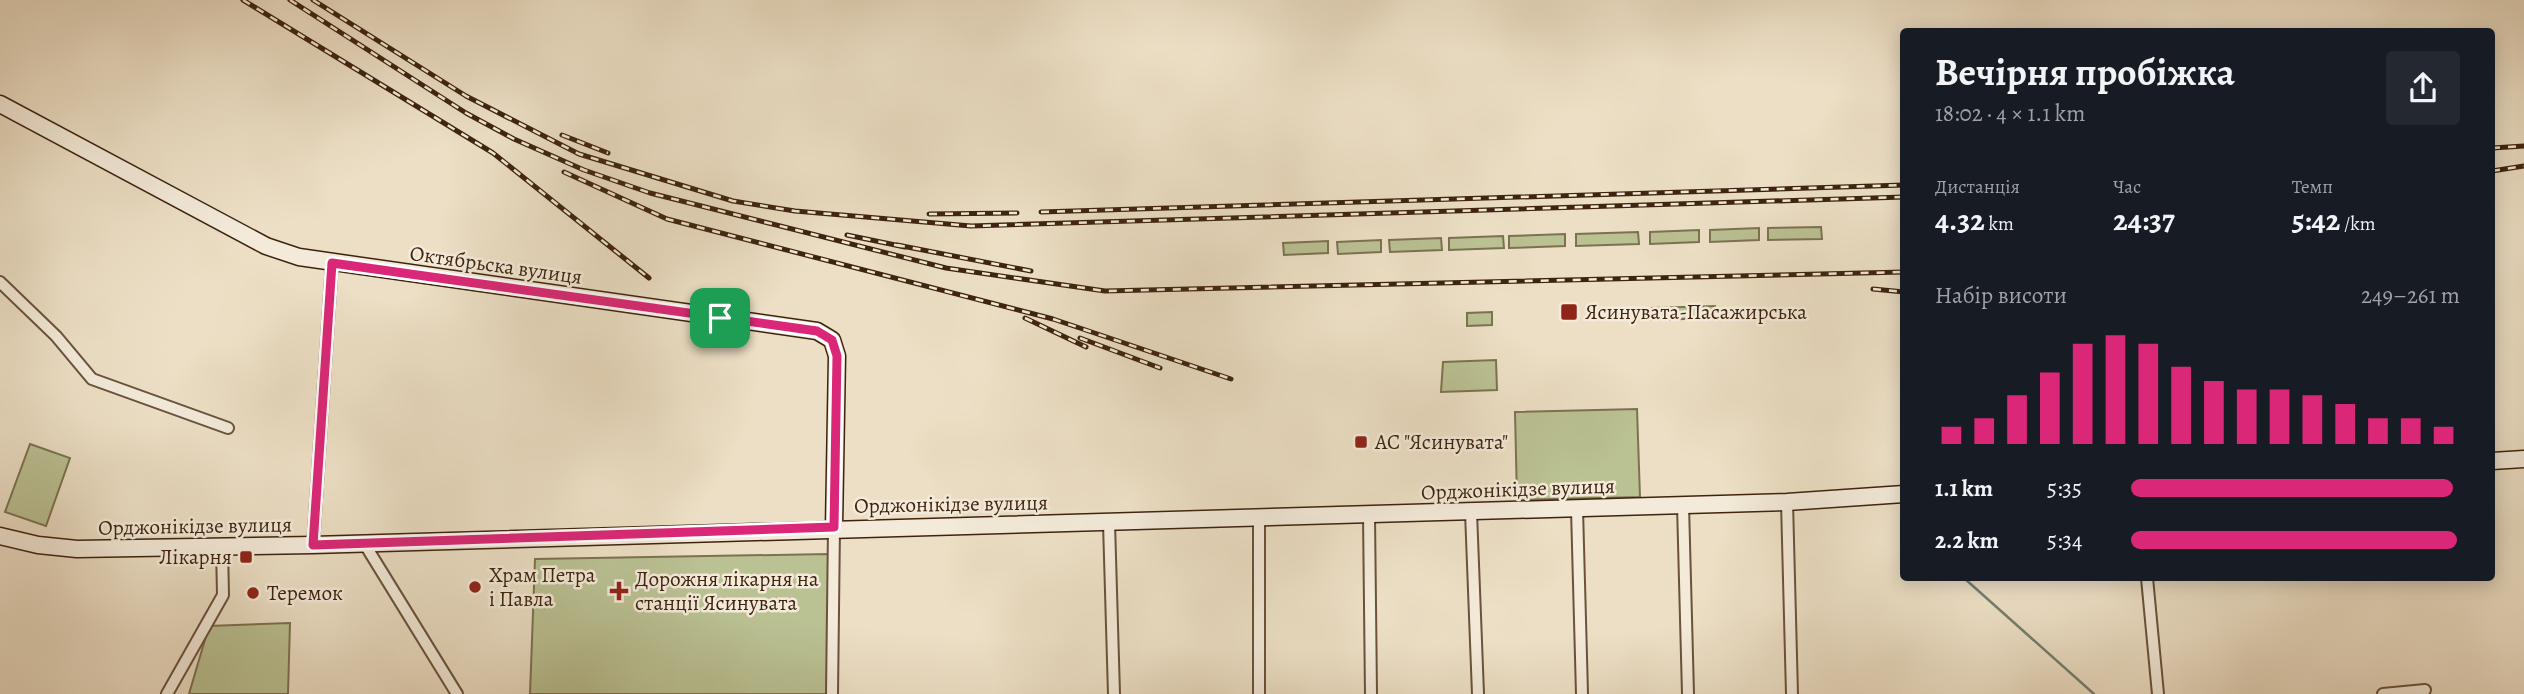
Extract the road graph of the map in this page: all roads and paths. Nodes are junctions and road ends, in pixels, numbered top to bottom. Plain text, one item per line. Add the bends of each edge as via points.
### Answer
1 (0, 104) edge
2 (332, 263) junction
3 (0, 282) edge
4 (228, 428) dead end
5 (2524, 459) edge
6 (2495, 461) edge
7 (1900, 494) edge
8 (1787, 502) junction
9 (1684, 505) junction
10 (1577, 509) junction
11 (1471, 512) junction
12 (1370, 515) junction
13 (1259, 518) junction
14 (1109, 523) junction
15 (834, 527) junction
16 (0, 536) edge
17 (364, 543) junction
18 (313, 545) junction
19 (222, 547) junction
20 (2147, 581) edge
21 (2425, 690) dead end
22 (167, 694) edge
23 (457, 694) edge
24 (832, 694) edge
25 (1114, 694) edge
26 (1259, 694) edge
27 (1371, 694) edge
28 (1478, 694) edge
29 (1582, 694) edge
30 (1688, 694) edge
31 (1792, 694) edge
32 (2158, 694) edge
33 (2383, 694) edge

1 - 2 main road, Октябрьска вулиця via 266,246
2 - 15 main road, Октябрьска вулиця via 817,331 832,340 837,356
2 - 18 street
3 - 4 street via 92,379
5 - 6 main road
7 - 8 main road, Орджонікідзе вулиця
8 - 9 main road, Орджонікідзе вулиця
8 - 31 street
9 - 10 main road, Орджонікідзе вулиця
9 - 30 street
10 - 11 main road, Орджонікідзе вулиця
10 - 29 street
11 - 12 main road, Орджонікідзе вулиця
11 - 28 street
12 - 13 main road, Орджонікідзе вулиця
12 - 27 street
13 - 14 main road, Орджонікідзе вулиця
13 - 26 street
14 - 15 main road, Орджонікідзе вулиця
14 - 25 street
15 - 17 main road, Орджонікідзе вулиця
15 - 24 street
16 - 19 main road, Орджонікідзе вулиця via 76,549
17 - 18 main road, Орджонікідзе вулиця
17 - 23 street
18 - 19 main road, Орджонікідзе вулиця
19 - 22 street via 223,595
20 - 32 street
21 - 33 street

